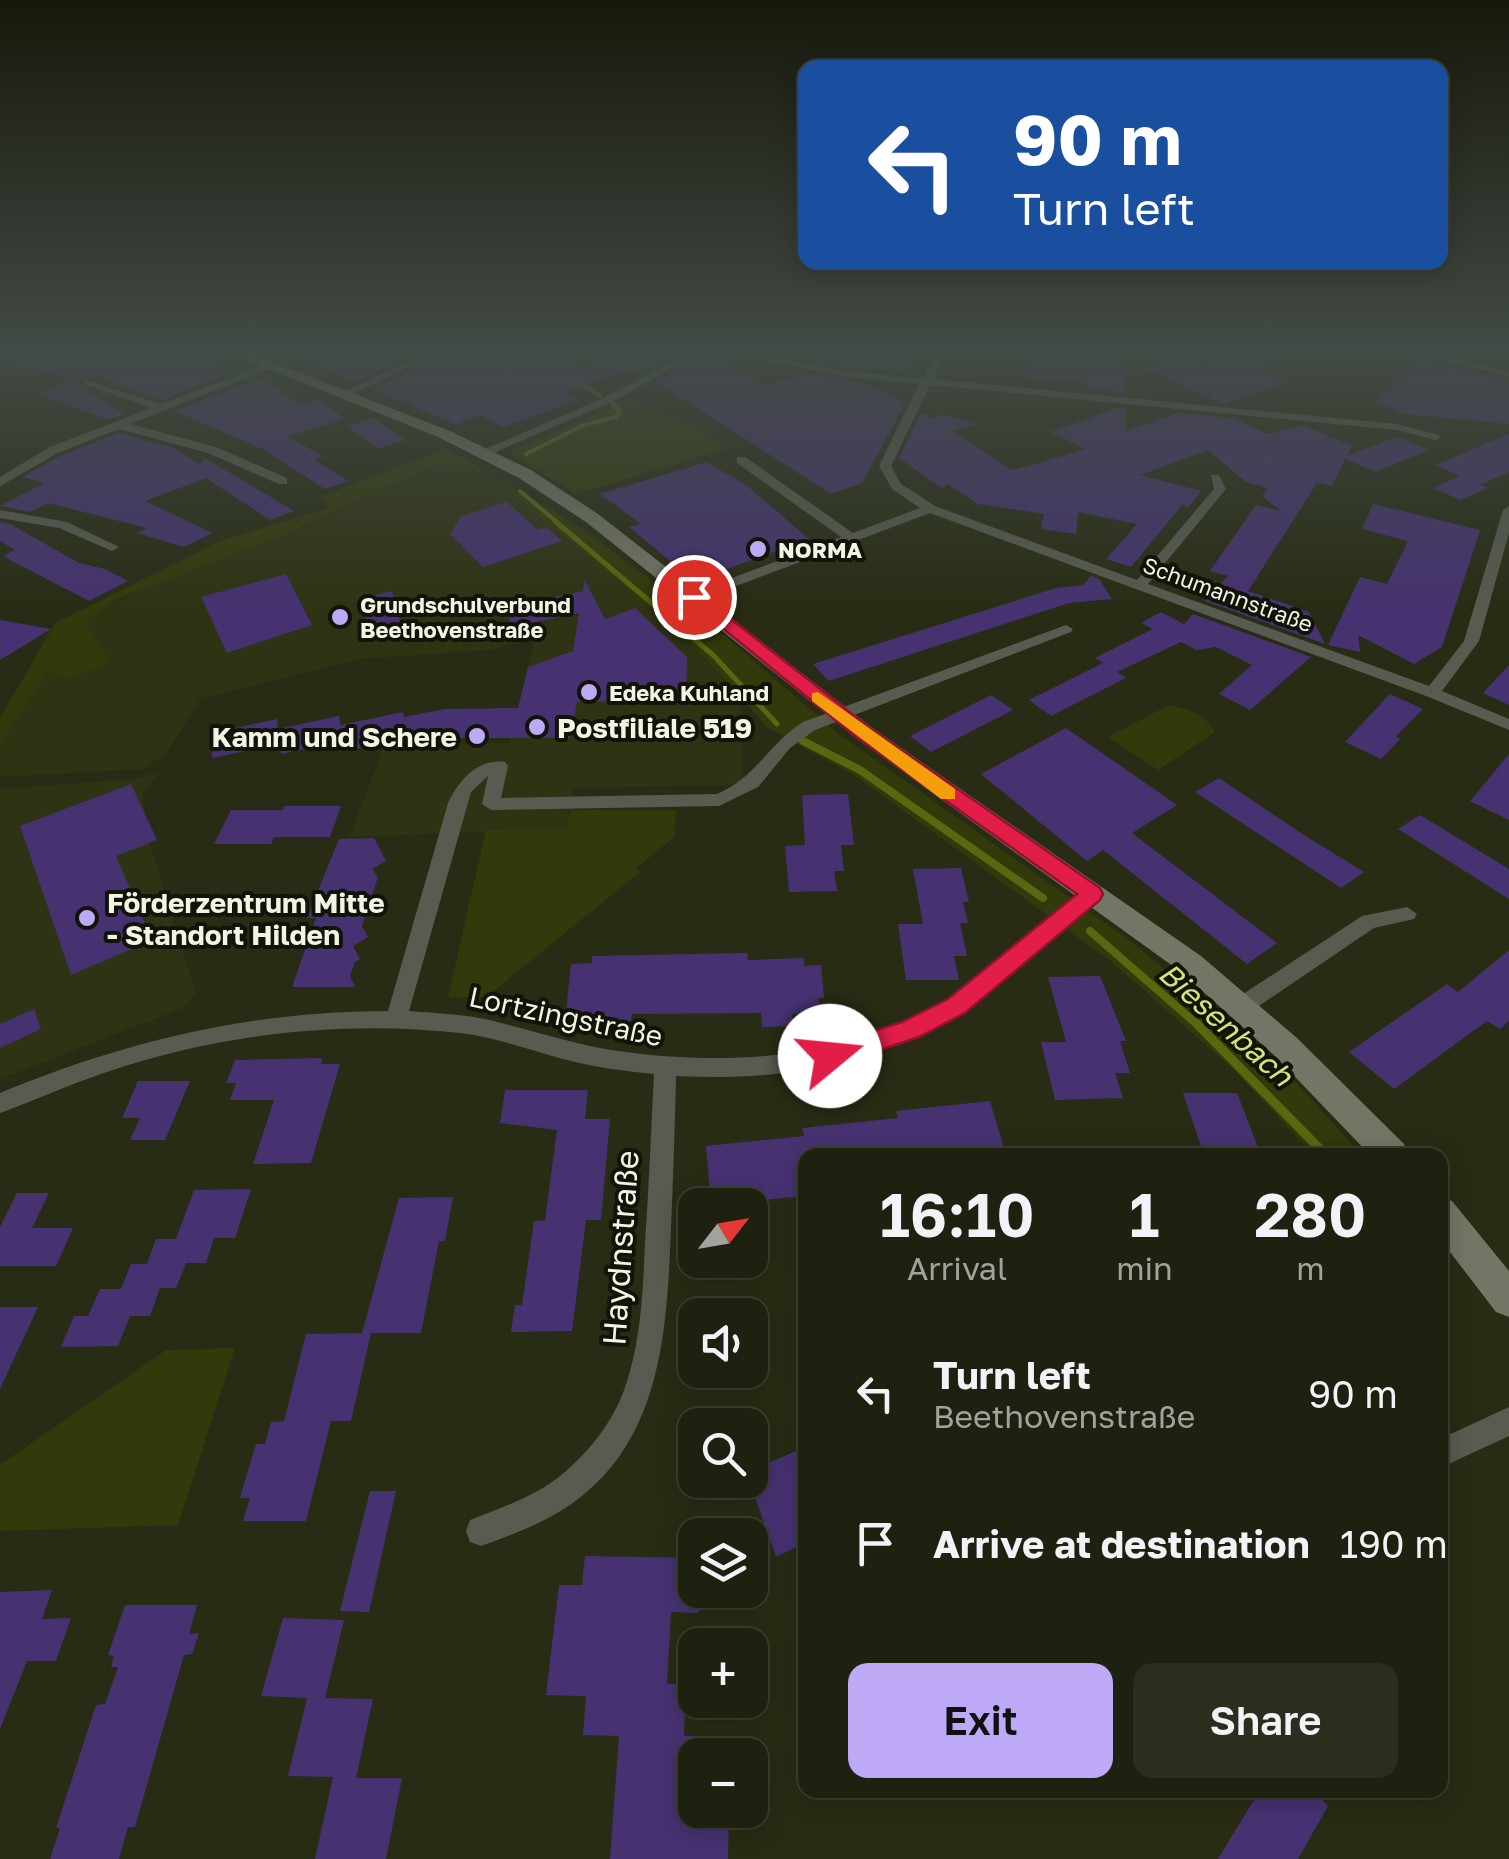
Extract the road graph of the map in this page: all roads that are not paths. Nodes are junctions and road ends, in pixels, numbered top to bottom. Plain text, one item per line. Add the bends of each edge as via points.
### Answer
1 (88, 438) edge
2 (166, 438) edge
3 (447, 438) edge
4 (517, 438) edge
5 (900, 438) edge
6 (482, 453) junction
7 (0, 458) edge
8 (741, 460) dead end
9 (23, 465) junction
10 (1215, 478) dead end
11 (283, 481) dead end
12 (0, 482) edge
13 (930, 509) junction
14 (1509, 510) edge
15 (0, 514) edge
16 (851, 538) junction
17 (112, 548) dead end
18 (1140, 586) junction
19 (694, 597) junction
20 (1066, 629) dead end
21 (1432, 692) junction
22 (837, 712) junction
23 (1509, 725) edge
24 (1092, 894) junction
25 (1407, 914) dead end
26 (1242, 1006) junction
27 (396, 1020) junction
28 (666, 1068) junction
29 (0, 1103) edge
30 (1386, 1148) edge
31 (1448, 1222) edge
32 (1509, 1299) edge
33 (1509, 1421) edge
34 (1448, 1450) edge
35 (480, 1531) dead end

1 - 9 street
2 - 11 street
3 - 6 street
4 - 6 street
5 - 13 street, Schumannstraße via 885,466 892,482
6 - 19 street via 579,509
7 - 9 street
8 - 16 street
9 - 12 street
10 - 18 street via 1220,489
13 - 16 street
13 - 18 street, Schumannstraße
14 - 21 street via 1471,641
15 - 17 street via 62,525
16 - 19 street
18 - 21 street, Schumannstraße
19 - 22 street
20 - 22 street
21 - 23 street, Schumannstraße
22 - 24 street
22 - 27 street via 789,736 748,789 703,802 491,804 498,766 479,772 457,804
24 - 26 street
24 - 28 street, Lortzingstraße via 983,988 910,1030 798,1062
25 - 26 street via 1369,920
26 - 30 street
27 - 28 street, Lortzingstraße via 476,1026
27 - 29 street, Lortzingstraße via 200,1036 90,1067
28 - 35 street, Haydnstraße via 656,1303 638,1395 598,1458 560,1494
31 - 32 street
33 - 34 street

